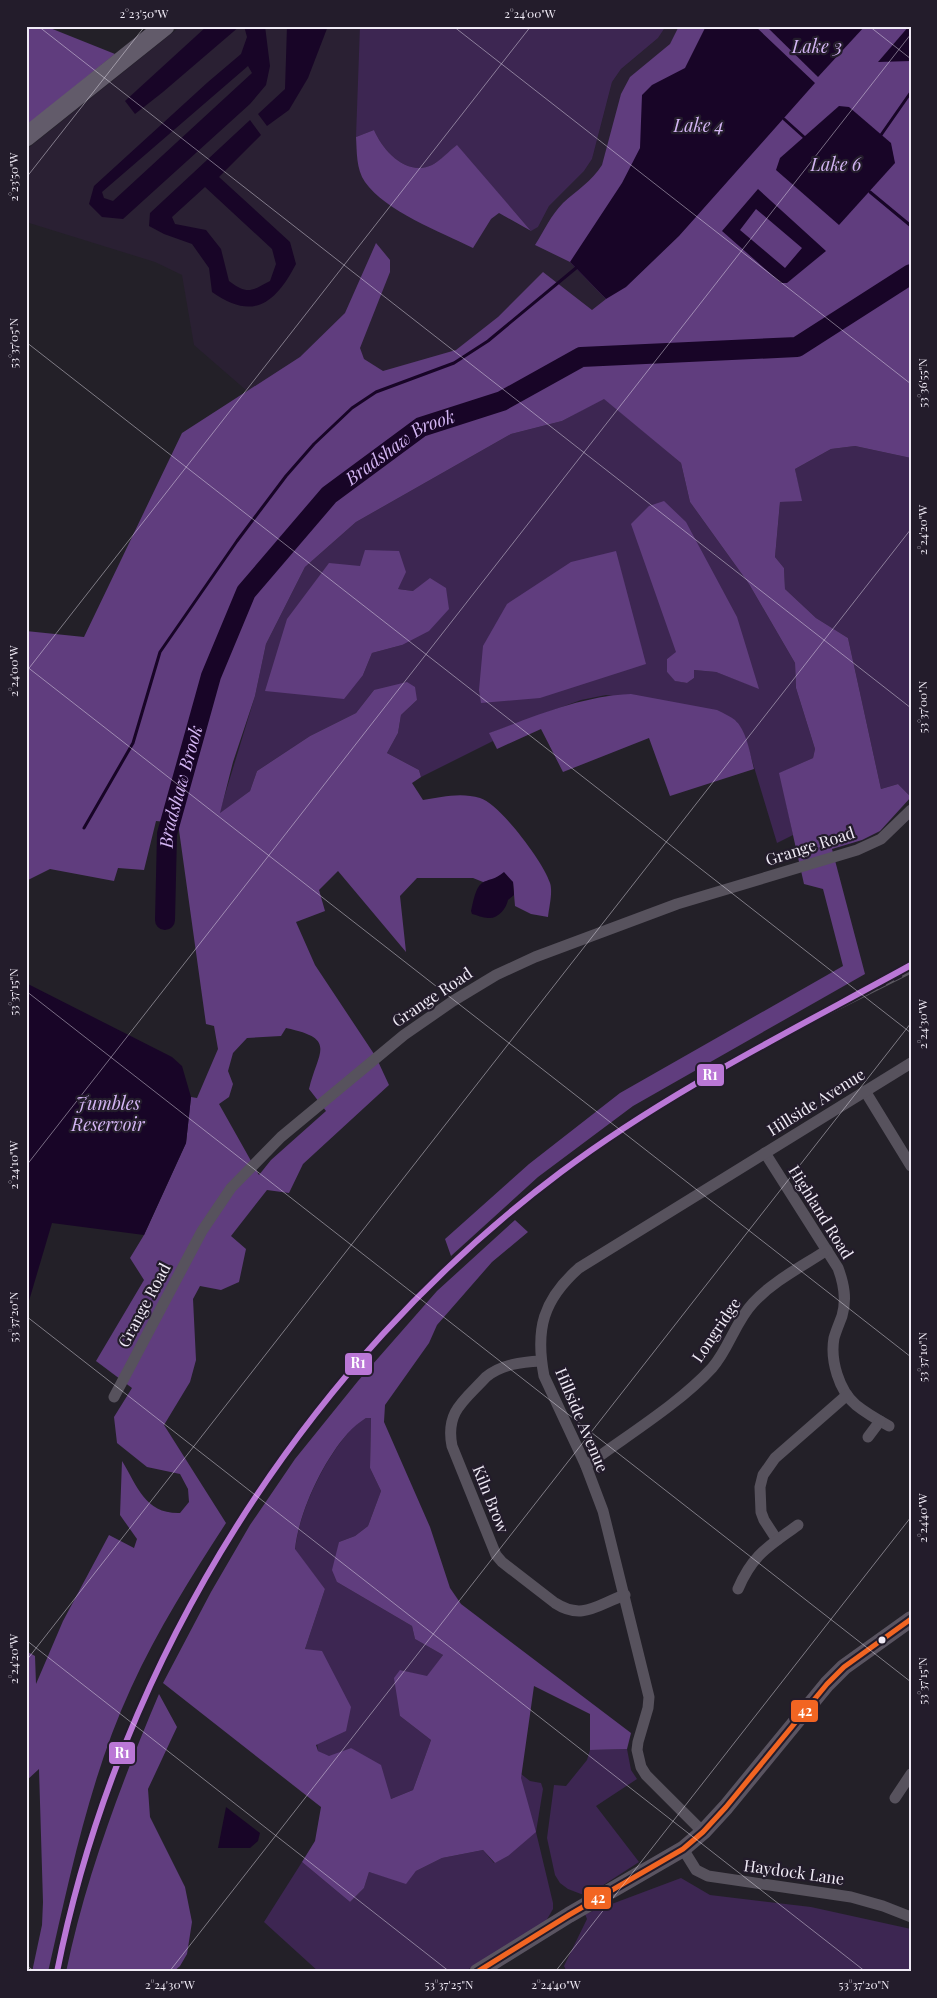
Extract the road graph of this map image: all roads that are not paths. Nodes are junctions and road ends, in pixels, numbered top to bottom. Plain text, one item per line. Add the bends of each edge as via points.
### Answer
1 (165, 26) edge
2 (26, 137) edge
3 (911, 810) edge
4 (911, 1063) edge
5 (865, 1092) junction
6 (765, 1153) junction
7 (911, 1166) edge
8 (827, 1250) junction
9 (541, 1362) junction
10 (847, 1395) junction
11 (114, 1398) dead end
12 (868, 1437) dead end
13 (586, 1466) junction
14 (798, 1526) dead end
15 (777, 1540) junction
16 (738, 1589) dead end
17 (625, 1595) junction
18 (911, 1619) edge
19 (911, 1774) edge
20 (906, 1789) edge
21 (895, 1798) dead end
22 (703, 1832) junction
23 (683, 1849) junction
24 (911, 1917) edge
25 (477, 1972) edge

1 - 2 main road
3 - 11 street, Grange Road via 881,839 857,850 677,904 535,957 496,975 404,1035 281,1137 231,1188 202,1231
4 - 5 street, Hillside Avenue
5 - 6 street, Hillside Avenue
5 - 7 street
6 - 8 street, Highland Road
6 - 9 street, Hillside Avenue via 569,1277 552,1297 546,1311 542,1326
8 - 10 street, Highland Road via 838,1268 845,1294 834,1350 836,1371
8 - 13 street, Longridge via 753,1303 719,1360 698,1382
9 - 13 street, Hillside Avenue via 547,1386
9 - 17 street, Kiln Brow via 516,1364 486,1377 452,1416 452,1446 496,1555 502,1562 555,1603 574,1611 595,1609
10 - 12 street, Highland Road via 884,1423
10 - 15 street via 767,1466 760,1487 760,1502 764,1520
13 - 17 street, Hillside Avenue via 603,1510
14 - 15 street
15 - 16 street via 755,1558
17 - 22 street, Hillside Avenue via 649,1697 637,1750 641,1767
18 - 22 main road via 844,1667 827,1684
19 - 20 street
20 - 21 street
22 - 23 main road
23 - 24 street, Haydock Lane via 696,1870 708,1876 851,1897
23 - 25 main road

